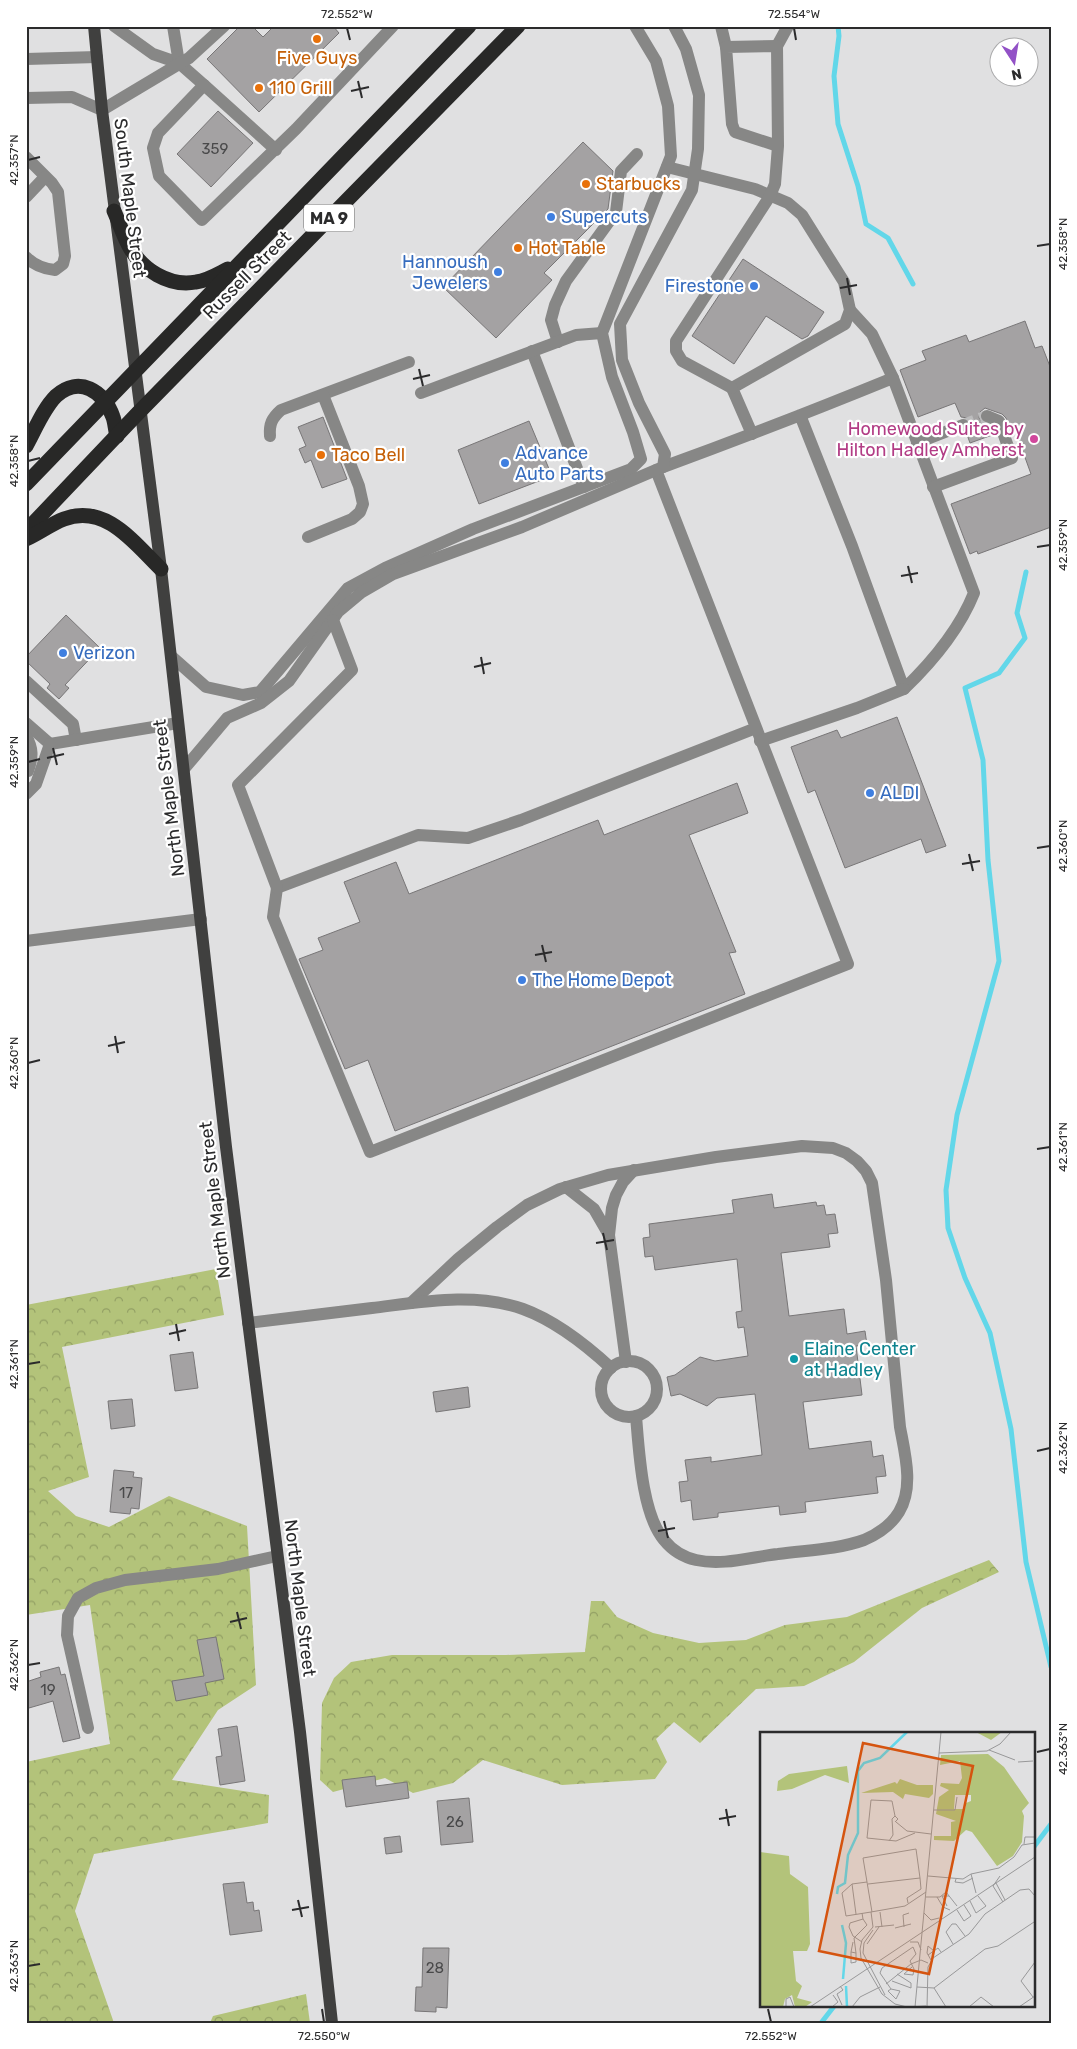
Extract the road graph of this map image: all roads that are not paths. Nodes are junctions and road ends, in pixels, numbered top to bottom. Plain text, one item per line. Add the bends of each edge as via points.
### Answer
1 (94, 26) edge
2 (114, 26) edge
3 (173, 26) edge
4 (224, 26) edge
5 (393, 26) edge
6 (469, 26) edge
7 (518, 26) edge
8 (635, 26) edge
9 (674, 26) edge
10 (721, 26) edge
11 (788, 26) edge
12 (777, 46) junction
13 (726, 48) junction
14 (97, 57) junction
15 (26, 59) edge
16 (179, 63) junction
17 (204, 85) junction
18 (26, 98) edge
19 (102, 110) junction
20 (778, 146) junction
21 (276, 150) junction
22 (637, 154) dead end
23 (26, 157) edge
24 (667, 167) junction
25 (695, 173) junction
26 (45, 176) junction
27 (770, 196) junction
28 (26, 197) edge
29 (114, 211) junction
30 (26, 257) edge
31 (234, 267) junction
32 (850, 310) junction
33 (602, 333) junction
34 (558, 342) junction
35 (532, 351) junction
36 (409, 362) dead end
37 (135, 373) junction
38 (894, 378) junction
39 (732, 388) junction
40 (421, 393) dead end
41 (324, 395) junction
42 (106, 403) junction
43 (140, 411) junction
44 (800, 415) junction
45 (987, 416) dead end
46 (963, 425) tunnel mouth
47 (752, 434) junction
48 (117, 436) junction
49 (270, 436) dead end
50 (917, 443) junction
51 (26, 446) edge
52 (659, 468) junction
53 (26, 484) edge
54 (584, 487) junction
55 (933, 487) junction
56 (26, 531) edge
57 (308, 537) dead end
58 (26, 539) edge
59 (161, 569) junction
60 (333, 620) junction
61 (171, 656) junction
62 (26, 681) edge
63 (904, 689) junction
64 (26, 723) edge
65 (178, 723) junction
66 (756, 728) junction
67 (26, 736) edge
68 (76, 740) junction
69 (760, 741) junction
70 (50, 744) junction
71 (184, 769) junction
72 (27, 772) edge
73 (26, 794) edge
74 (277, 888) junction
75 (201, 919) junction
76 (26, 941) edge
77 (634, 1170) junction
78 (566, 1187) junction
79 (609, 1236) junction
80 (410, 1304) junction
81 (248, 1323) junction
82 (626, 1362) junction
83 (611, 1368) junction
84 (636, 1416) junction
85 (277, 1556) junction
86 (88, 1728) dead end
87 (332, 2023) edge

1 - 14 main road, South Maple Street
2 - 16 lane via 152,54
3 - 16 lane
4 - 16 lane
5 - 21 lane
6 - 31 highway, Russell Street / MA 9
7 - 43 highway, Russell Street / MA 9
8 - 24 lane via 656,61 668,106 671,156
9 - 25 lane via 686,49 699,95
10 - 13 lane
11 - 12 lane
12 - 13 lane
12 - 20 lane
13 - 20 lane via 730,117 735,132
14 - 15 lane
14 - 19 main road, South Maple Street
16 - 17 lane
16 - 19 lane
17 - 21 lane
17 - 21 lane via 158,133 153,148 159,176 202,220
18 - 19 lane via 72,97
19 - 29 main road, South Maple Street
20 - 27 lane via 775,184
22 - 34 lane via 621,171 616,212 566,281 555,305 551,320
23 - 26 lane
24 - 25 lane
24 - 33 lane
25 - 27 lane
25 - 52 lane via 692,190 620,324 622,360 665,454
26 - 28 lane
26 - 30 lane via 58,192 65,256 63,264 56,270 45,269
27 - 32 lane via 788,204 808,224 844,282
27 - 39 lane via 676,342 676,351 682,361
29 - 31 highway via 129,247 144,266 162,278 178,283 197,282
29 - 37 main road, South Maple Street
31 - 37 highway, Russell Street / MA 9
32 - 38 lane via 872,334
32 - 39 lane via 845,324
33 - 34 lane via 576,335
33 - 54 lane via 612,377 641,459 631,469
34 - 35 lane
35 - 40 lane
35 - 54 lane
36 - 41 lane
37 - 42 highway, Russell Street / MA 9
37 - 43 main road, North Maple Street
38 - 44 lane
38 - 50 lane
39 - 47 lane
41 - 49 lane via 281,410 269,426
41 - 57 lane via 363,504 352,519
42 - 48 highway
42 - 51 highway via 93,390 78,385 66,389 44,414
42 - 53 highway, Russell Street / MA 9
43 - 48 highway, Russell Street / MA 9
43 - 59 main road, North Maple Street
44 - 47 lane
44 - 63 lane
45 - 55 lane via 999,421 1012,458
46 - 50 lane
47 - 52 lane
48 - 56 highway, Russell Street / MA 9
50 - 55 lane
52 - 60 lane via 522,527 393,574 362,592
52 - 66 lane
54 - 61 lane via 473,529 384,568 348,588 260,692 243,695 206,687
55 - 63 lane via 974,593 967,609 925,669
58 - 59 highway via 64,519 92,516 114,525
59 - 61 main road, North Maple Street
60 - 71 lane via 289,681 261,703 227,718
60 - 74 lane via 352,670 238,785
61 - 65 main road, North Maple Street
62 - 68 lane via 74,724
63 - 69 lane
64 - 70 lane
65 - 68 lane
65 - 71 main road, North Maple Street
66 - 69 lane
66 - 74 lane via 468,838 418,835
67 - 72 lane via 31,744 32,758
68 - 70 lane
69 - 74 lane via 848,964 370,1152 273,917
70 - 73 lane via 36,784
71 - 75 main road, North Maple Street
75 - 76 lane
75 - 81 main road, North Maple Street
77 - 78 lane
77 - 79 lane via 616,1195
77 - 84 lane via 744,1153 817,1146 846,1153 866,1171 872,1184 886,1280 907,1471 904,1502 886,1528 836,1548 736,1561 689,1558 665,1542 652,1519 642,1472
78 - 79 lane via 594,1208
78 - 80 lane via 527,1205 497,1227
79 - 82 lane
80 - 81 lane
80 - 83 lane via 479,1300 524,1310 561,1328
81 - 85 main road, North Maple Street
82 - 83 lane
82 - 84 lane via 638,1363 648,1369 656,1384 654,1402
83 - 84 lane via 602,1382 601,1394 606,1404 619,1415
85 - 86 lane via 218,1569 126,1580 96,1588 78,1598 68,1616 67,1635
85 - 87 main road, North Maple Street

